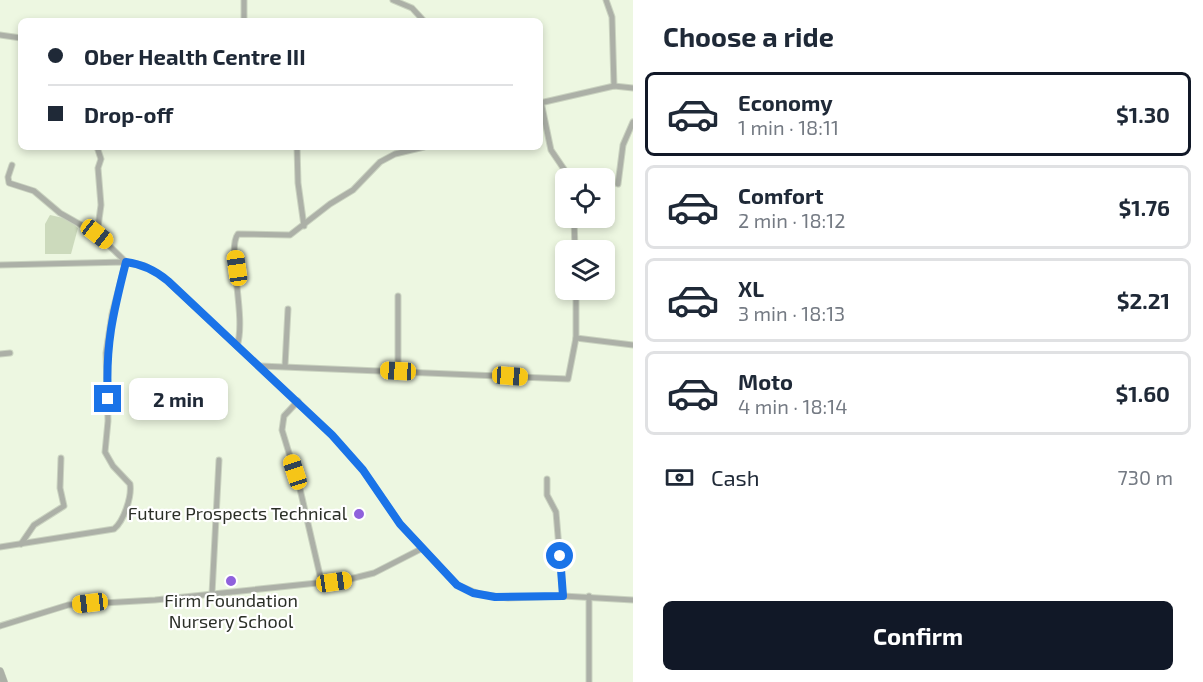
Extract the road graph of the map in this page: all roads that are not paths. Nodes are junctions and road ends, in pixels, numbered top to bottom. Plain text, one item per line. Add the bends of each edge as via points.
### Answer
1 (244, 0) edge
2 (393, 0) edge
3 (606, 0) edge
4 (244, 18) edge
5 (421, 18) edge
6 (0, 35) edge
7 (18, 38) edge
8 (614, 86) junction
9 (633, 88) edge
10 (543, 102) edge
11 (543, 116) edge
12 (633, 122) edge
13 (98, 150) edge
14 (297, 150) edge
15 (409, 150) edge
16 (12, 165) dead end
17 (563, 168) edge
18 (618, 184) dead end
19 (304, 226) junction
20 (97, 234) junction
21 (126, 262) junction
22 (0, 265) edge
23 (398, 296) dead end
24 (576, 300) edge
25 (288, 309) dead end
26 (576, 338) junction
27 (237, 345) junction
28 (633, 345) edge
29 (10, 353) dead end
30 (0, 354) edge
31 (260, 366) junction
32 (285, 366) junction
33 (398, 371) junction
34 (298, 401) junction
35 (61, 458) dead end
36 (219, 460) dead end
37 (547, 478) dead end
38 (21, 544) junction
39 (0, 547) edge
40 (422, 549) junction
41 (322, 584) junction
42 (212, 594) junction
43 (563, 596) junction
44 (589, 596) junction
45 (633, 600) edge
46 (0, 626) edge
47 (0, 671) edge
48 (4, 682) edge
49 (590, 682) edge

1 - 4 street
2 - 5 street via 412,8
3 - 8 street via 612,17
6 - 7 street
8 - 9 street
8 - 10 street
11 - 17 street via 551,150
12 - 18 street via 623,145
13 - 20 street via 101,205
14 - 19 street
15 - 19 street via 380,162 361,184
16 - 20 street via 9,183 34,191 60,213
19 - 27 street via 286,237 249,232 238,234 235,239 241,314
20 - 21 street
21 - 22 street
21 - 27 street via 145,266 162,276
21 - 38 street via 112,314 106,361 105,452 131,487 121,520 114,529
23 - 33 street
24 - 26 street
25 - 32 street
26 - 28 street
26 - 33 street via 568,380
27 - 31 street
29 - 30 street
31 - 32 street
31 - 34 street
32 - 33 street
34 - 40 street via 347,451
34 - 41 street via 284,416 282,430
35 - 38 street via 64,506 34,525
36 - 42 street
37 - 43 street via 547,495 556,512
38 - 39 street
40 - 41 street via 374,573
40 - 43 street via 450,579 473,593 508,598
41 - 42 street
42 - 46 street via 68,605
43 - 44 street
44 - 45 street
44 - 49 street
47 - 48 street

